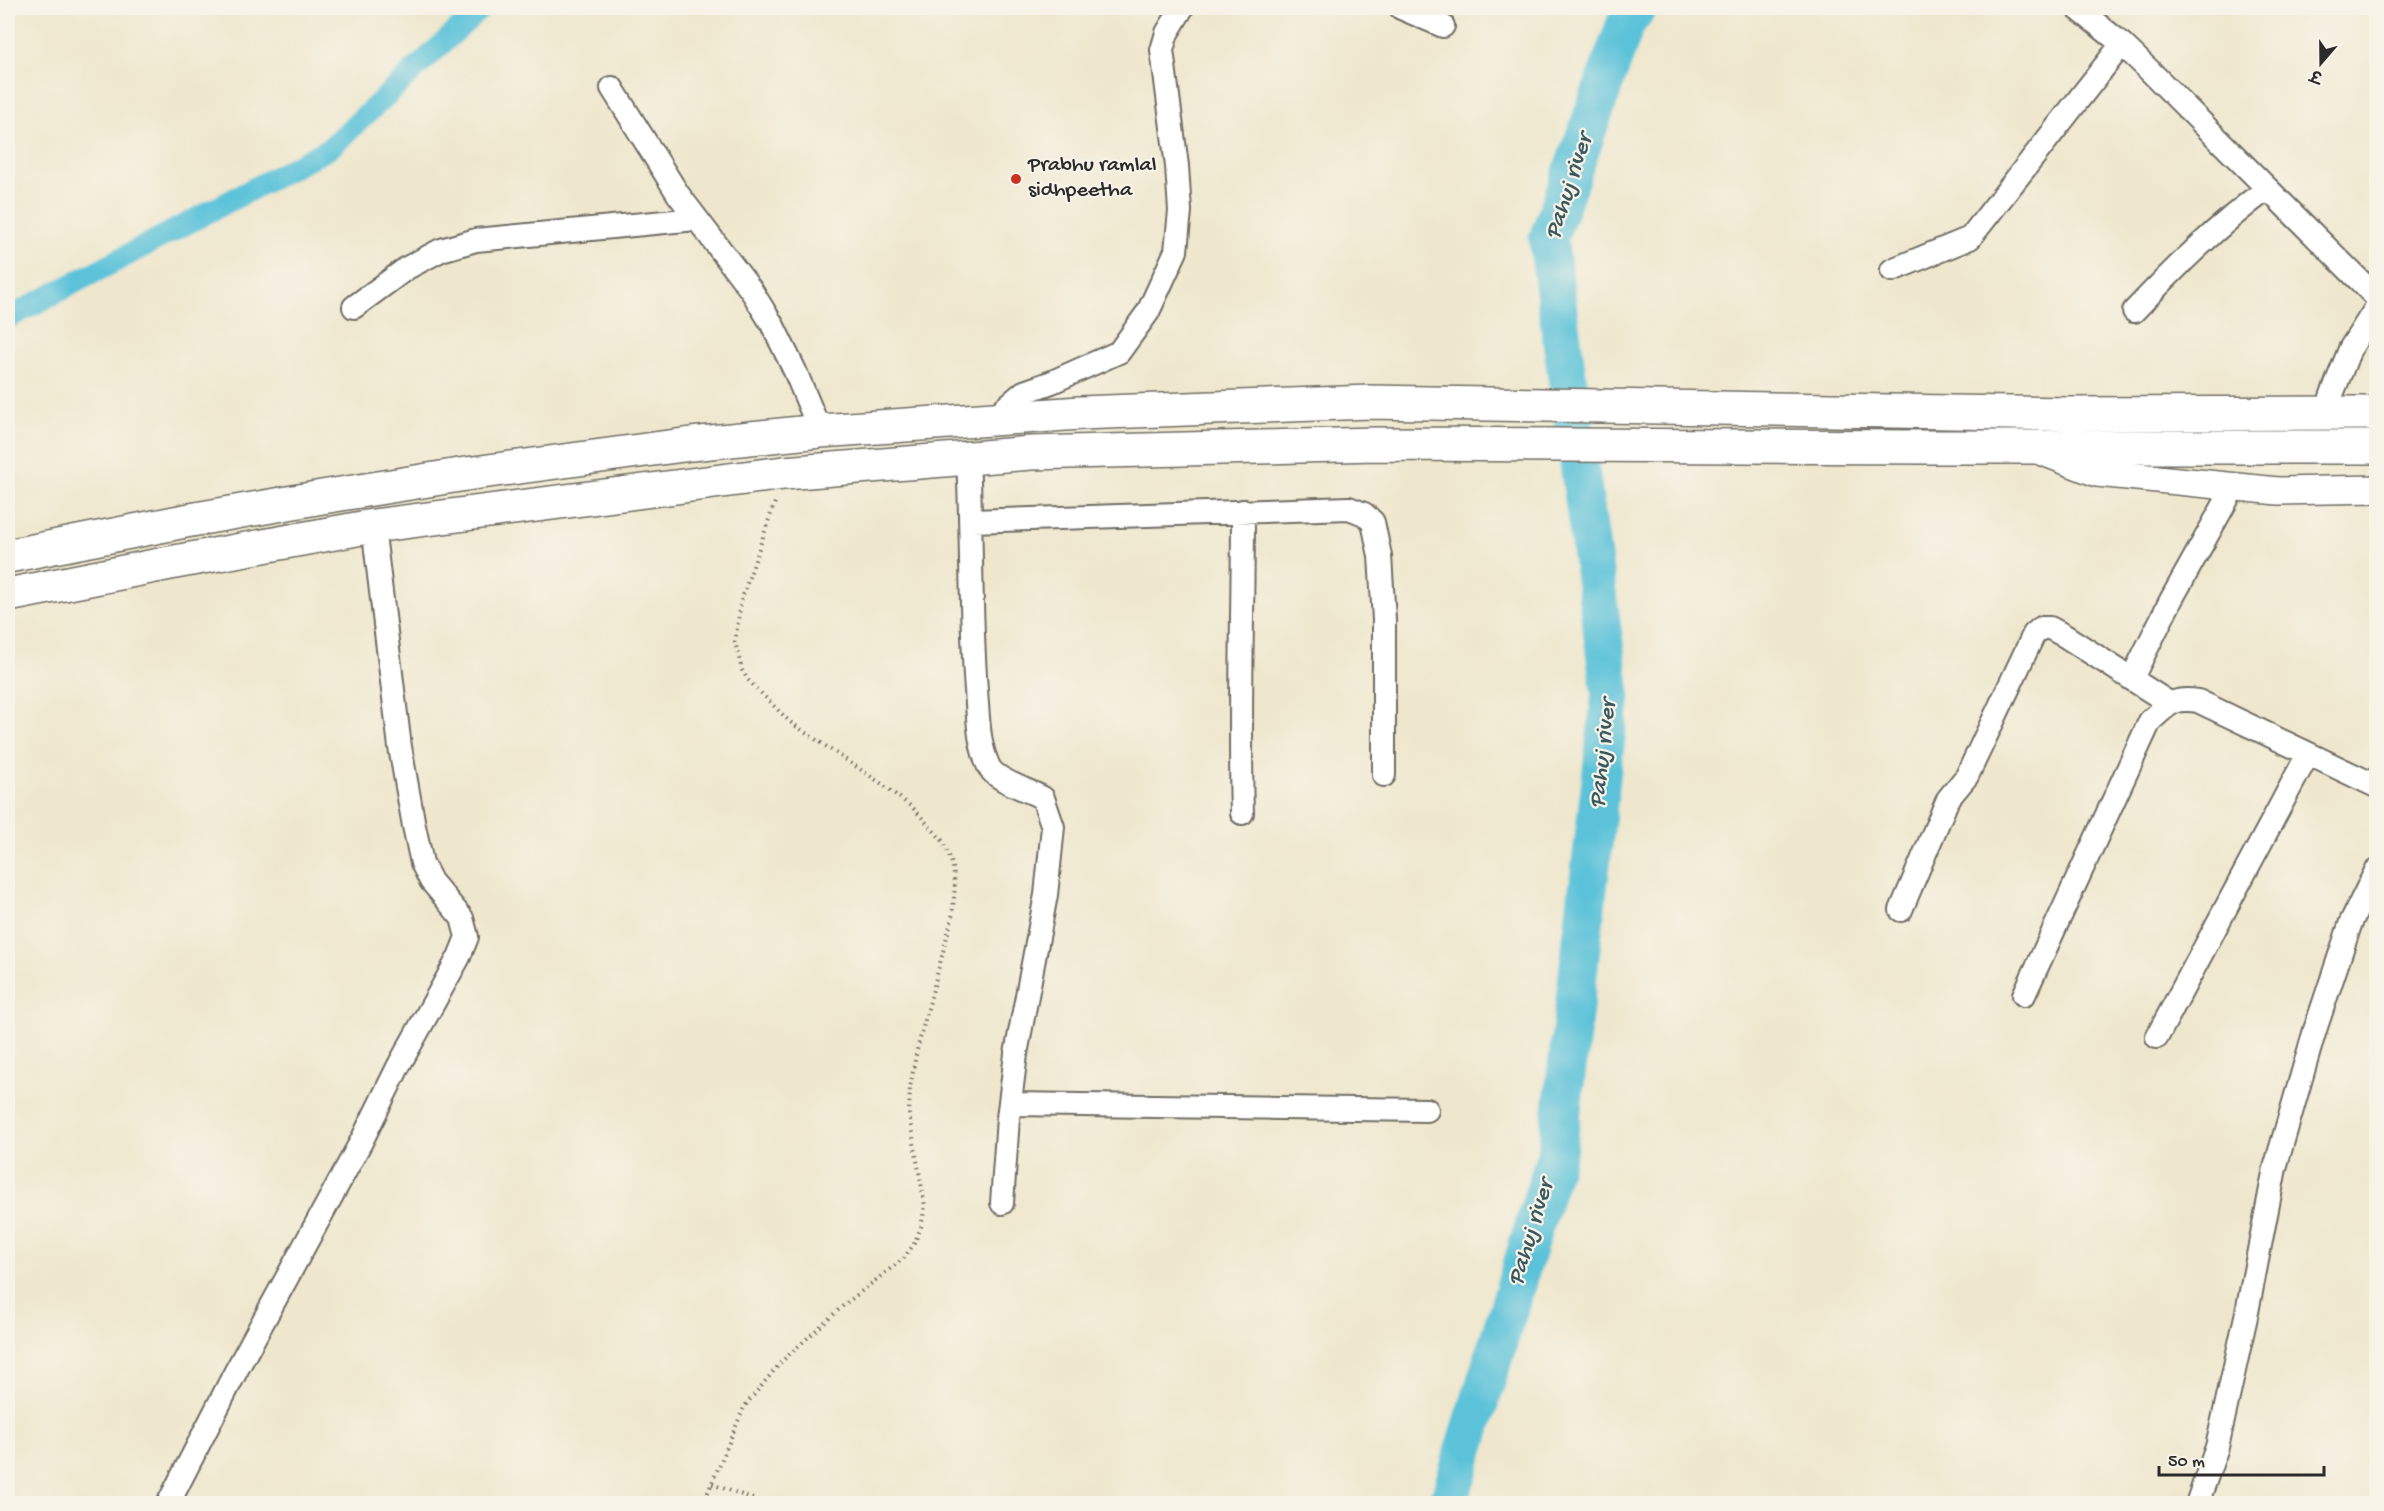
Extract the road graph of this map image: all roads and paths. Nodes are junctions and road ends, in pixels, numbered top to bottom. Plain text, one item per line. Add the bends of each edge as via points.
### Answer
1 (1182, 8) edge
2 (1401, 8) edge
3 (2077, 8) edge
4 (1443, 26) dead end
5 (2122, 44) junction
6 (612, 88) dead end
7 (2267, 189) junction
8 (696, 219) junction
9 (1892, 270) dead end
10 (2376, 297) edge
11 (354, 307) dead end
12 (2376, 308) edge
13 (2134, 311) dead end
14 (2331, 397) junction
15 (2376, 397) edge
16 (2130, 413) junction
17 (2376, 413) edge
18 (2067, 414) junction
19 (992, 419) junction
20 (820, 431) junction
21 (2127, 446) junction
22 (2030, 447) junction
23 (2376, 447) edge
24 (968, 458) junction
25 (784, 473) junction
26 (2234, 487) junction
27 (2376, 489) edge
28 (1243, 511) junction
29 (971, 521) junction
30 (373, 526) junction
31 (8, 556) edge
32 (8, 596) edge
33 (2132, 678) junction
34 (2169, 703) junction
35 (2308, 754) junction
36 (1384, 775) dead end
37 (2376, 786) edge
38 (1242, 813) dead end
39 (2376, 871) edge
40 (1901, 910) dead end
41 (2024, 995) dead end
42 (2157, 1037) dead end
43 (1010, 1104) junction
44 (1427, 1110) dead end
45 (1002, 1203) dead end
46 (712, 1484) junction
47 (168, 1503) edge
48 (703, 1503) edge
49 (767, 1503) edge
50 (2197, 1503) edge

1 - 19 street via 1162,50 1177,166 1180,211 1176,251 1148,312 1119,352 1024,392
2 - 4 street
3 - 5 street
5 - 7 street
5 - 9 street via 1970,238
6 - 8 street
7 - 10 street
7 - 13 street via 2221,225
8 - 11 street via 476,240 441,250 407,268
8 - 20 street via 728,257 772,324
12 - 14 street via 2350,349
14 - 15 street
14 - 18 street via 2189,397
16 - 17 highway
16 - 18 highway
16 - 21 highway
18 - 19 highway via 1370,402
19 - 20 highway
20 - 31 highway via 455,476 196,519
21 - 22 highway
21 - 23 highway
22 - 24 highway via 1376,444 1154,448
22 - 26 street via 2097,473
24 - 25 highway
24 - 29 street
25 - 30 highway
25 - 46 path via 741,601 735,642 742,670 790,722 912,808 943,841 953,866 955,887 952,918 910,1087 909,1114 925,1206 921,1227 904,1258 782,1361 744,1407
26 - 27 street via 2278,491
26 - 33 street via 2170,600
28 - 29 street
28 - 36 street via 1349,508 1372,522 1380,556 1384,620
28 - 38 street
29 - 43 street via 973,648 982,742 989,768 1004,780 1043,798 1053,827 1046,895
30 - 32 highway
30 - 47 street via 400,747 420,854 431,881 462,918 467,937
33 - 34 street
33 - 40 street via 2050,628 2041,628 2034,634 1967,776 1948,799
34 - 35 street via 2183,699 2198,701
34 - 41 street via 2150,721
35 - 37 street
35 - 42 street
39 - 50 street via 2351,922 2275,1168 2217,1447
43 - 44 street
43 - 45 street
46 - 48 path
46 - 49 path

